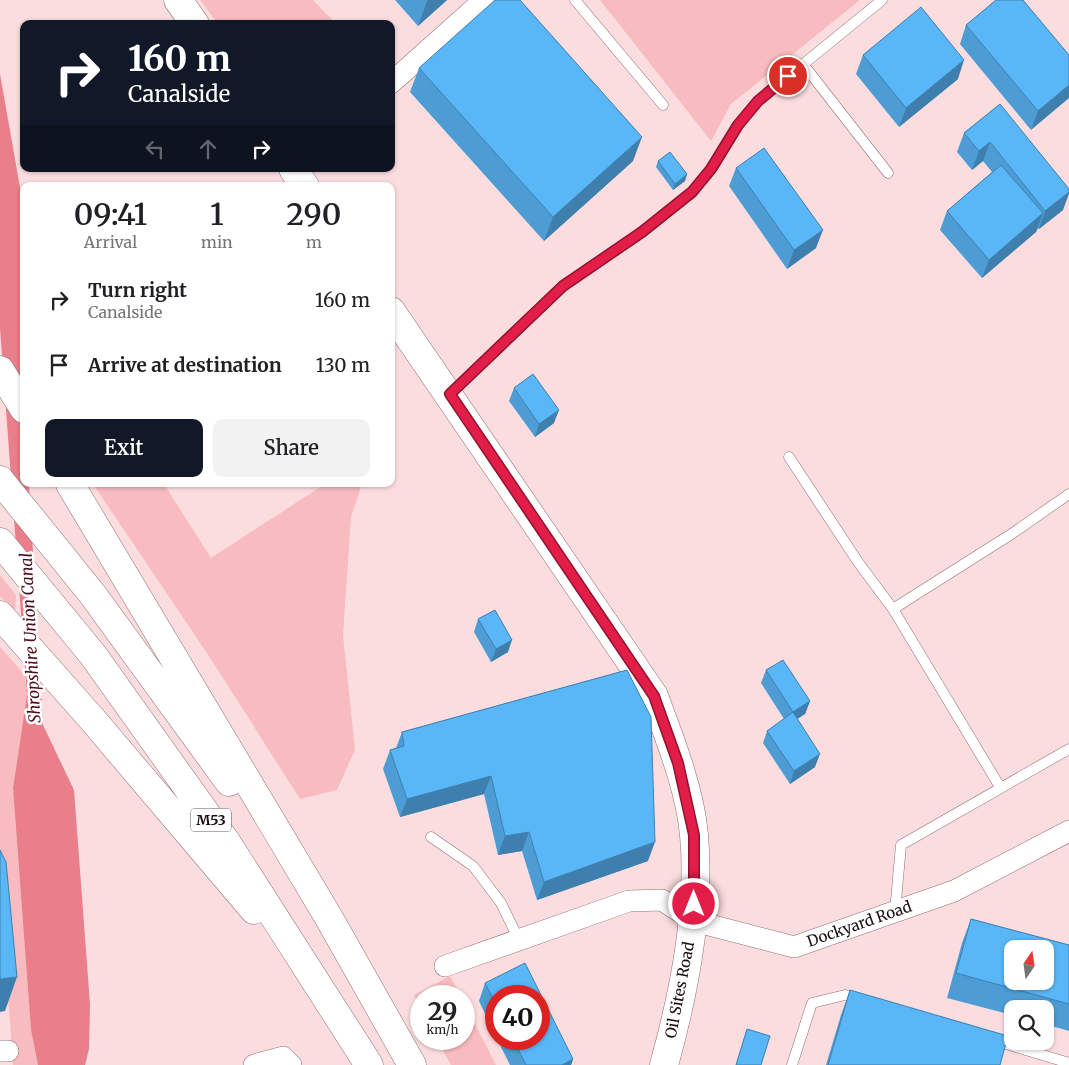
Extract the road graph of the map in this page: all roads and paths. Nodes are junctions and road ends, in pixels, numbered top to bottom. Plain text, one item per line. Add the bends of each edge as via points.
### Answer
1 (178, 0) edge
2 (484, 0) edge
3 (574, 0) edge
4 (882, 0) edge
5 (191, 20) edge
6 (803, 64) junction
7 (395, 79) edge
8 (663, 105) dead end
9 (888, 173) dead end
10 (395, 316) edge
11 (0, 370) edge
12 (450, 394) junction
13 (20, 402) edge
14 (789, 457) dead end
15 (0, 480) edge
16 (73, 489) edge
17 (1069, 494) edge
18 (0, 542) edge
19 (893, 609) junction
20 (0, 616) edge
21 (1069, 749) edge
22 (1000, 787) junction
23 (1069, 831) edge
24 (431, 837) dead end
25 (895, 912) junction
26 (329, 918) junction
27 (694, 921) junction
28 (519, 940) junction
29 (444, 966) dead end
30 (322, 990) junction
31 (873, 1004) edge
32 (985, 1038) edge
33 (1069, 1063) edge
34 (254, 1065) edge
35 (291, 1065) edge
36 (369, 1065) edge
37 (412, 1065) edge
38 (664, 1065) edge
39 (792, 1065) edge

1 - 5 main road
2 - 7 street
3 - 8 lane
4 - 6 lane
6 - 9 lane
6 - 12 lane via 758,101 692,192 642,232 563,286
10 - 12 main road, Oil Sites Road
11 - 13 main road
12 - 27 main road, Oil Sites Road via 654,696 678,763 694,835
14 - 19 lane
15 - 26 main road, M53 via 92,595
16 - 26 main road
17 - 19 lane
18 - 30 main road, M53 via 93,655 227,842
19 - 22 lane
20 - 30 main road via 92,719
21 - 22 lane
22 - 25 lane via 901,845
23 - 25 street, Dockyard Road via 954,891
24 - 28 lane via 473,866 501,903
25 - 27 street, Dockyard Road via 794,948
26 - 37 main road, M53
27 - 28 street, Dockyard Road via 662,900 629,901
27 - 38 main road, Oil Sites Road via 676,1022
28 - 29 street, Dockyard Road
30 - 36 main road, M53
31 - 39 lane via 845,995 812,1003
32 - 33 lane
34 - 35 street via 284,1057

